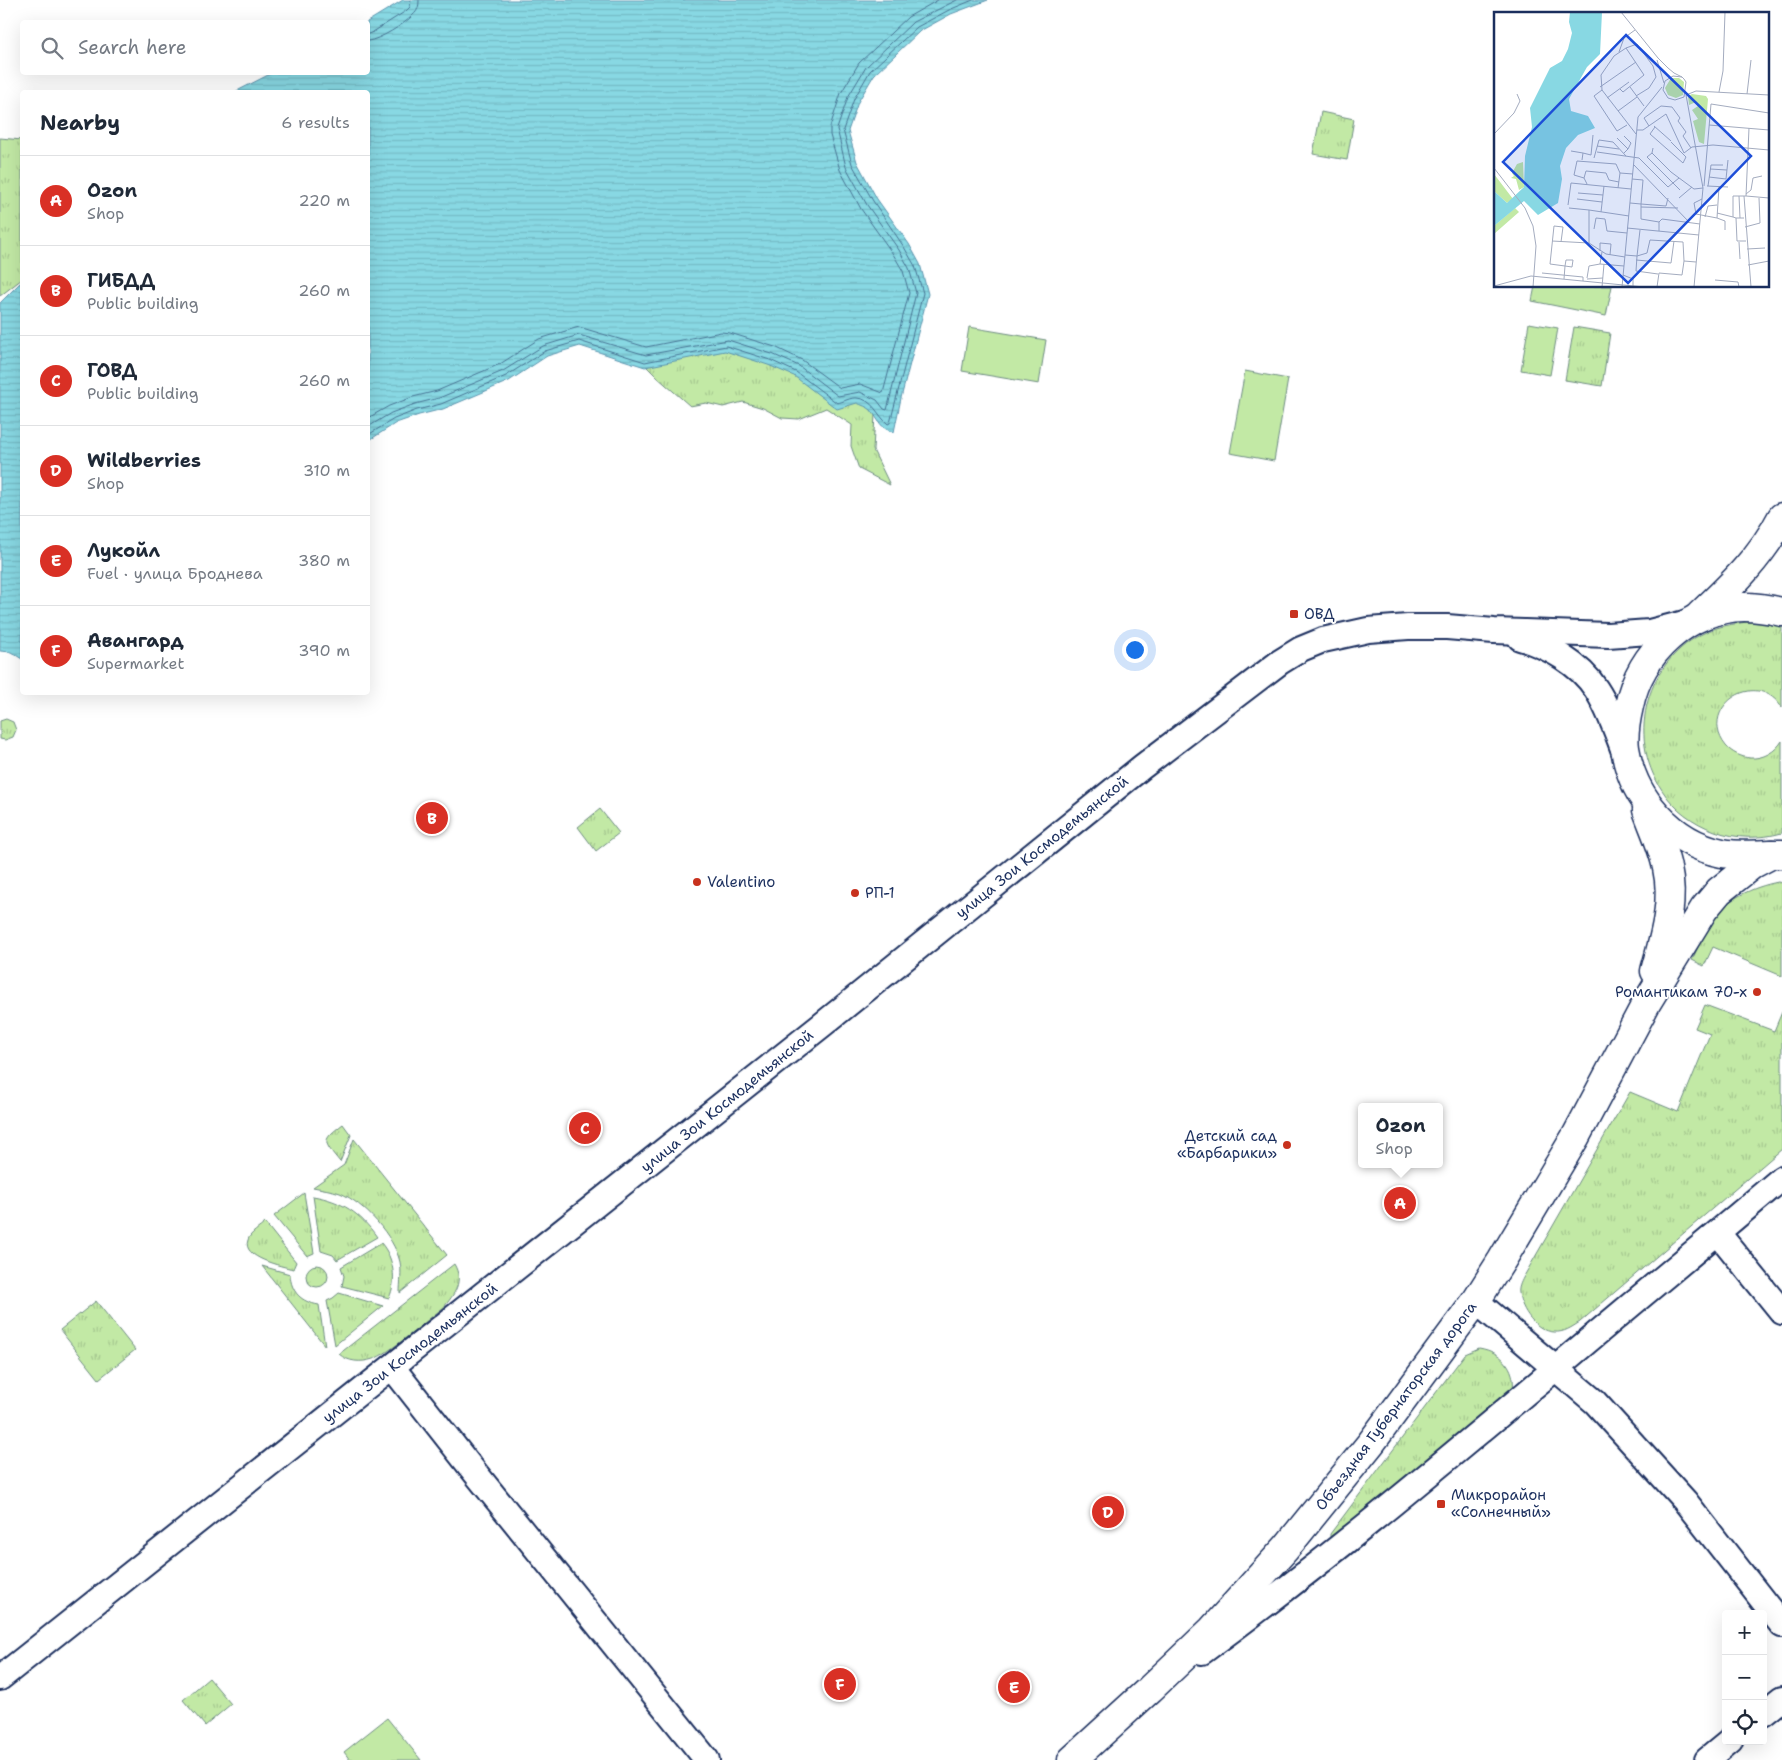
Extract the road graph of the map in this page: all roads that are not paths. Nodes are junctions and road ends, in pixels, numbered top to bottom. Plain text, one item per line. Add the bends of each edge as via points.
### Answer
1 (1782, 517) edge
2 (1782, 612) edge
3 (1694, 620) junction
4 (1494, 631) junction
5 (1636, 784) junction
6 (1779, 853) edge
7 (1647, 1002) junction
8 (1782, 1178) edge
9 (1718, 1233) junction
10 (1476, 1301) junction
11 (1782, 1312) edge
12 (392, 1367) junction
13 (1556, 1368) junction
14 (1782, 1625) edge
15 (0, 1678) edge
16 (1150, 1689) junction
17 (1782, 1699) edge
18 (1767, 1711) edge
19 (1725, 1745) edge
20 (1073, 1759) edge
21 (708, 1760) edge
22 (1707, 1760) edge

1 - 3 main road via 1749,567
2 - 3 main road via 1743,607 1725,609
3 - 4 street via 1628,634
3 - 5 main road via 1665,641 1650,657 1631,695 1625,746
4 - 5 street via 1530,641 1555,653 1578,669 1595,687 1610,714
4 - 12 street, улица Зои Космодемьянской via 1437,627 1368,630 1323,640 1280,662 1142,767
5 - 6 main road via 1657,816 1698,845 1722,853 1747,856
5 - 7 main road via 1661,847 1670,891 1664,939
6 - 7 main road via 1734,878 1719,891 1704,909
7 - 10 main road, Объездная Губернаторская дорога via 1576,1136
8 - 9 street
9 - 11 street
9 - 13 street
10 - 13 street
10 - 16 main road, Объездная Губернаторская дорога via 1371,1443 1286,1548 1212,1630
12 - 15 street, улица Зои Космодемьянской
12 - 21 street
13 - 14 street via 1595,1402 1685,1501
13 - 16 street via 1308,1572
16 - 20 main road, Объездная Губернаторская дорога
17 - 18 street
19 - 22 street

